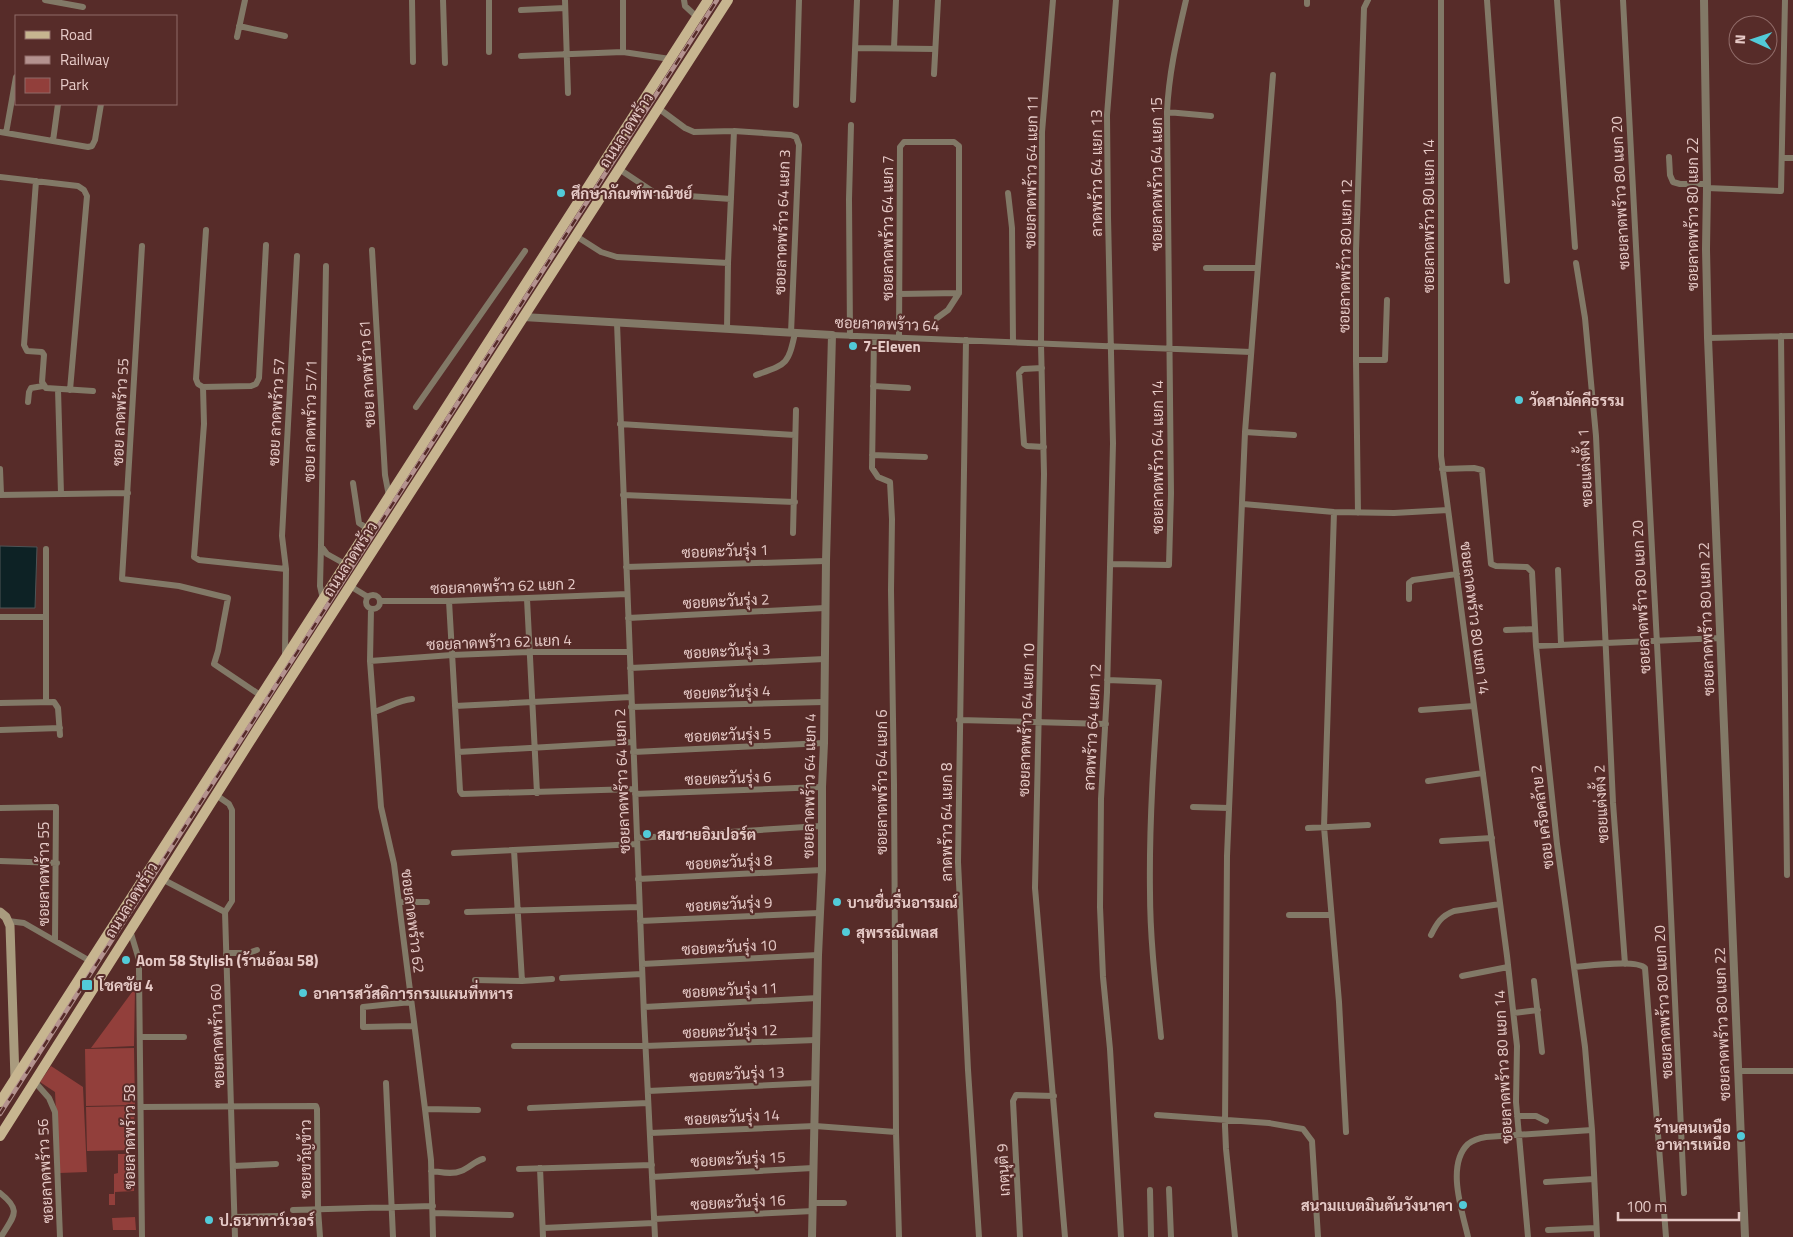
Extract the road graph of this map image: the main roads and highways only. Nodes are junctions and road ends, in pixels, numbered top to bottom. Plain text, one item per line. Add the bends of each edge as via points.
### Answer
1 (708, 0) edge
2 (728, 0) edge
3 (509, 310) junction
4 (523, 318) junction
5 (260, 695) junction
6 (274, 705) junction
7 (0, 912) edge
8 (15, 1079) junction
9 (0, 1102) edge
10 (0, 1136) edge

1 - 3 main road, ถนนลาดพร้าว
2 - 4 main road, ถนนลาดพร้าว
3 - 4 main road
3 - 5 main road, ถนนลาดพร้าว
4 - 6 main road, ถนนลาดพร้าว
5 - 6 main road
5 - 8 main road, ถนนลาดพร้าว
6 - 10 main road, ถนนลาดพร้าว
7 - 8 main road via 10,926
8 - 9 main road, ถนนลาดพร้าว

